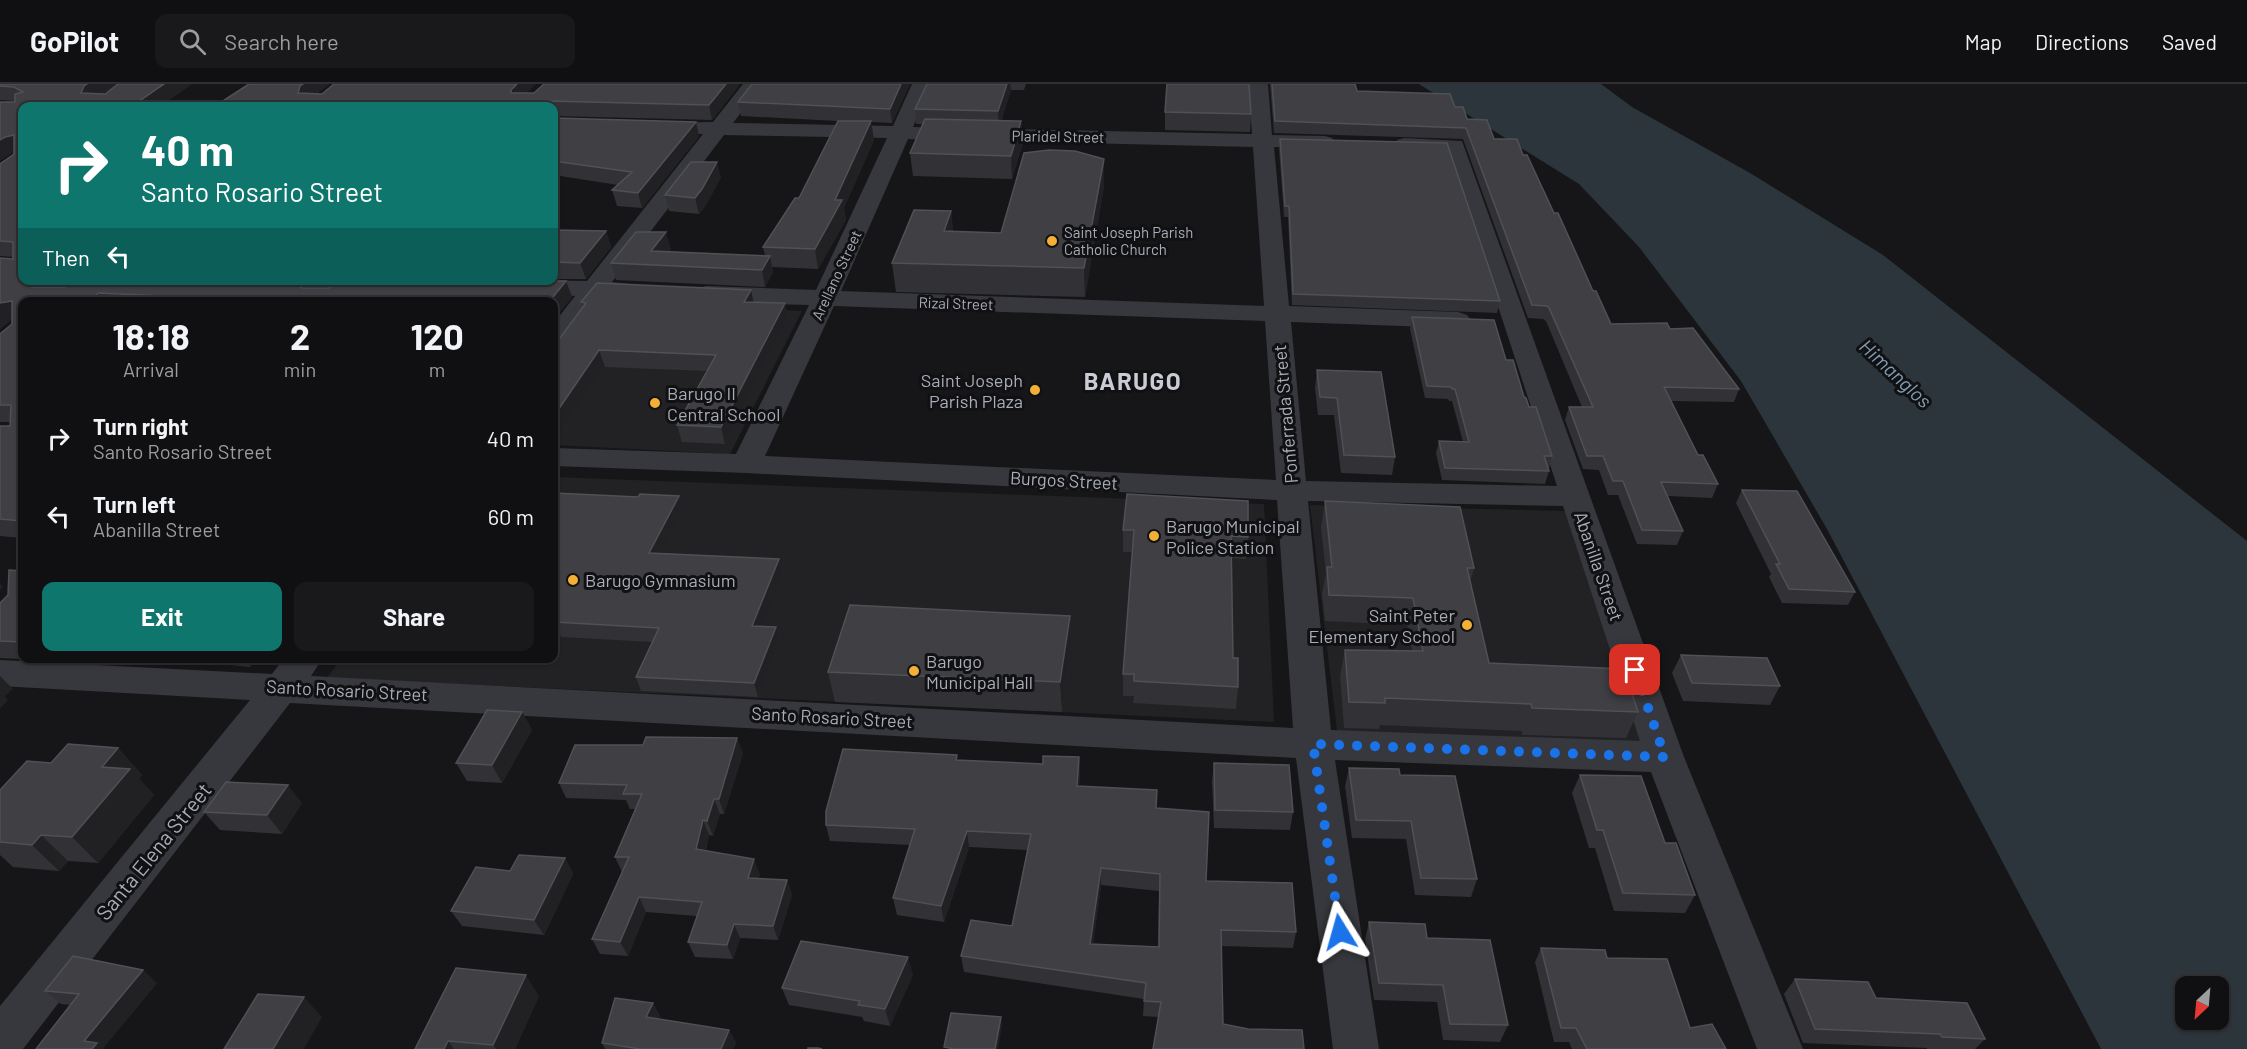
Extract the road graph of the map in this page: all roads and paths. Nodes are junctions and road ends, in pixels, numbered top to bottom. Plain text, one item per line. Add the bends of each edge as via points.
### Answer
1 (753, 84) edge
2 (922, 84) edge
3 (1258, 84) edge
4 (636, 126) edge
5 (718, 128) junction
6 (900, 133) junction
7 (1263, 141) junction
8 (1347, 143) edge
9 (1383, 144) edge
10 (500, 285) edge
11 (592, 290) junction
12 (825, 299) junction
13 (1277, 314) junction
14 (1496, 322) junction
15 (558, 335) edge
16 (558, 457) edge
17 (746, 464) junction
18 (1291, 491) junction
19 (1575, 496) junction
20 (0, 673) edge
21 (294, 673) edge
22 (1313, 744) junction
23 (1665, 757) junction
24 (0, 1042) edge
25 (1356, 1049) edge
26 (1780, 1049) edge

1 - 5 street
2 - 6 street, Arellano Street
3 - 7 street, Ponferrada Street
4 - 5 street, Plaridel Street
5 - 6 street, Plaridel Street
5 - 11 street
6 - 7 street, Plaridel Street
6 - 12 street, Arellano Street
7 - 8 street, Plaridel Street
7 - 13 street, Ponferrada Street
9 - 14 street, Abanilla Street via 1455,146
10 - 11 street, Rizal Street
11 - 12 street, Rizal Street
11 - 15 street
12 - 13 street, Rizal Street
12 - 17 street, Arellano Street
13 - 14 street, Rizal Street
13 - 18 street, Ponferrada Street
14 - 19 street, Abanilla Street
16 - 17 street, Burgos Street
17 - 18 street, Burgos Street
18 - 19 street, Burgos Street
18 - 22 street, Ponferrada Street
19 - 23 street, Abanilla Street
20 - 21 street, Santo Rosario Street
21 - 22 street, Santo Rosario Street
21 - 24 street, Santa Elena Street
22 - 23 street, Santo Rosario Street
22 - 25 street, Ponferrada Street
23 - 26 street, Abanilla Street

